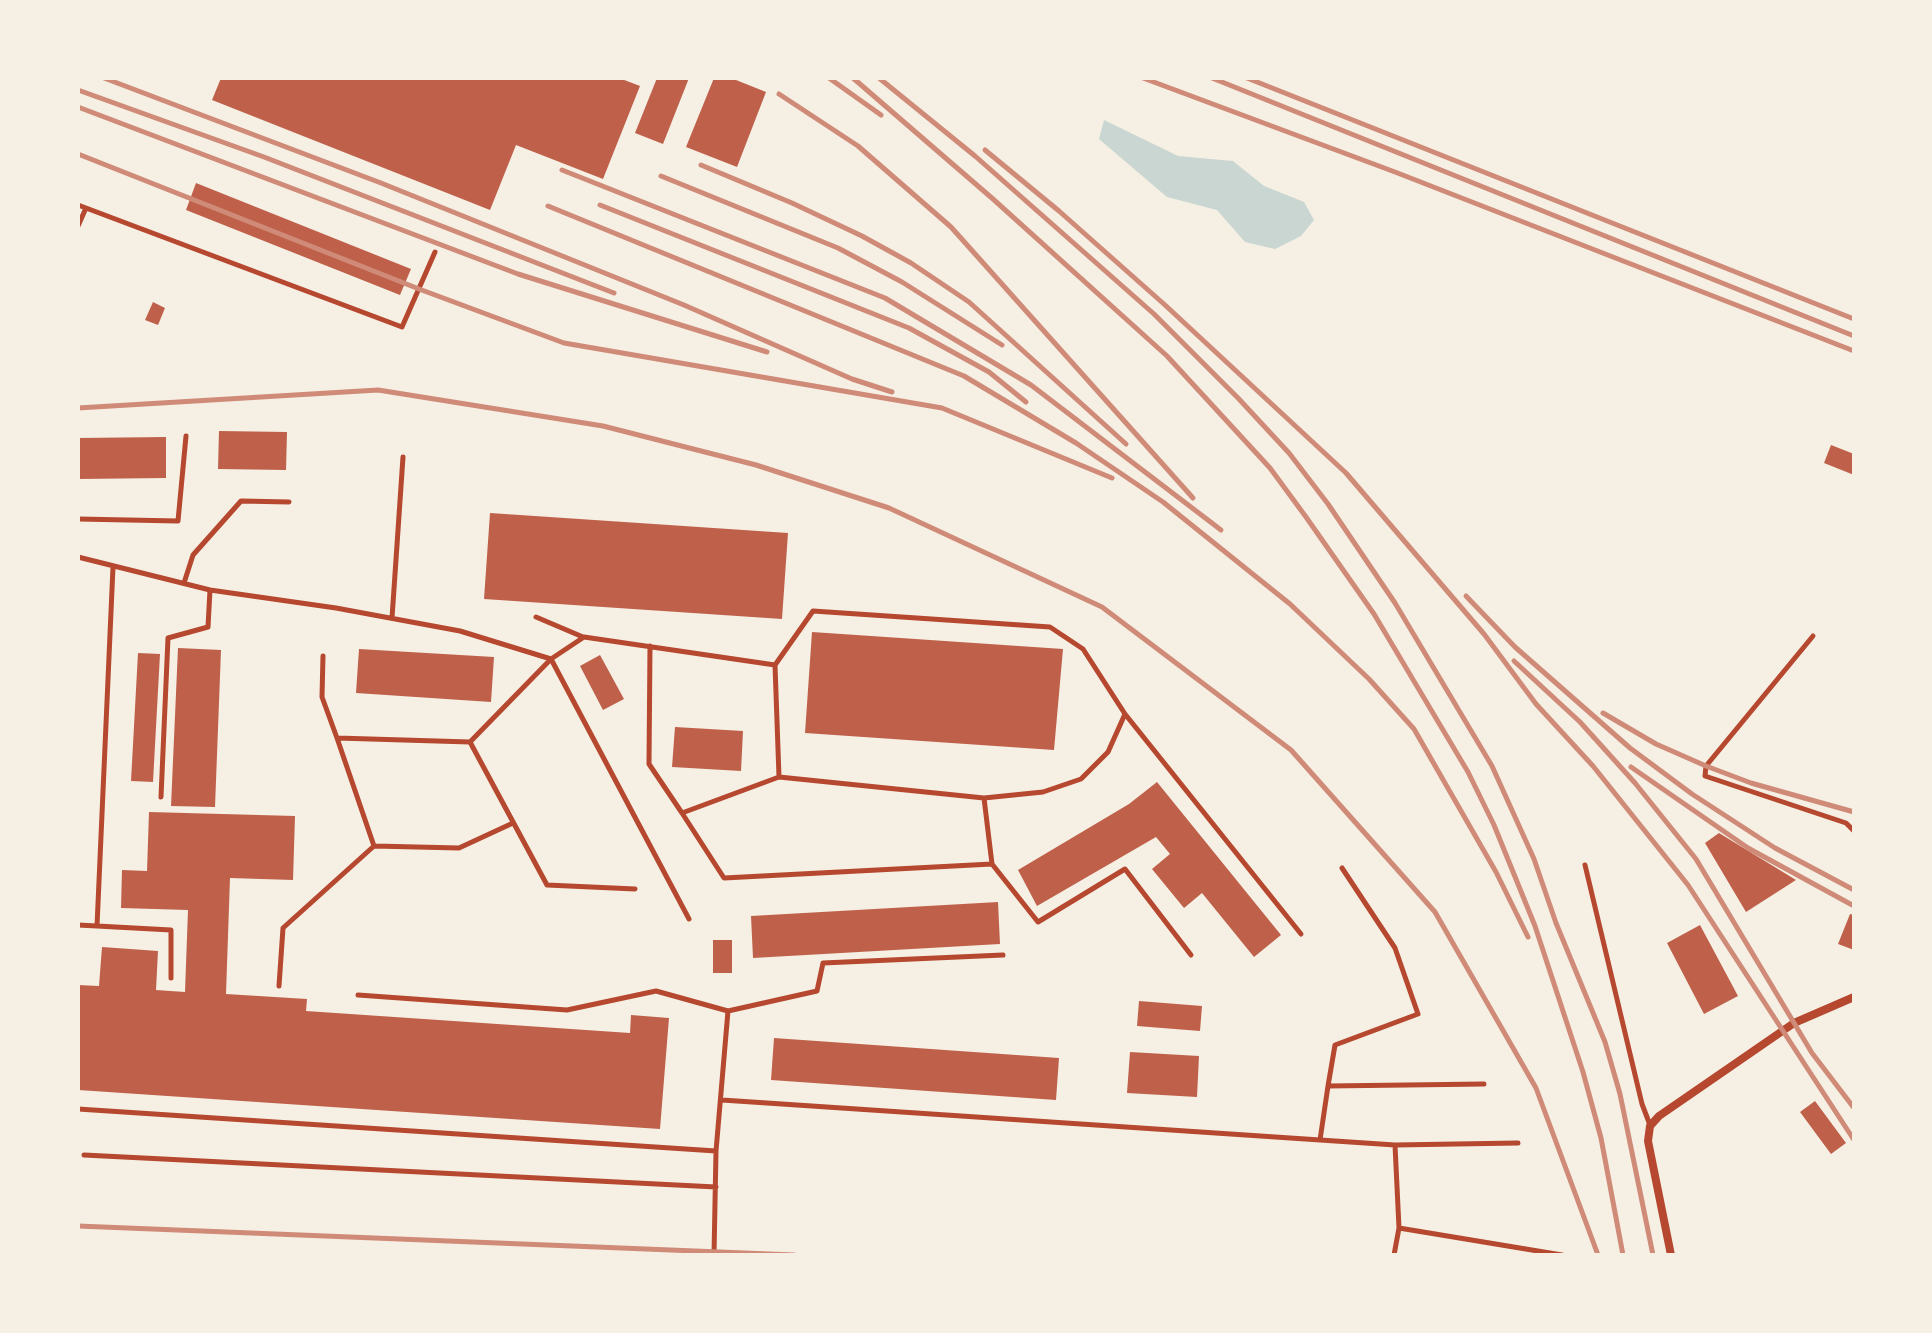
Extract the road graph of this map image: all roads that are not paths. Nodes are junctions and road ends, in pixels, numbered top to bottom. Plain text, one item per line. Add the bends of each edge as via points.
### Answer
1 (78, 205) edge
2 (86, 208) junction
3 (78, 226) edge
4 (435, 252) dead end
5 (186, 436) dead end
6 (403, 457) dead end
7 (289, 502) dead end
8 (78, 519) edge
9 (78, 557) edge
10 (113, 567) junction
11 (184, 583) junction
12 (210, 590) junction
13 (536, 617) dead end
14 (392, 618) junction
15 (1813, 636) dead end
16 (584, 637) junction
17 (650, 646) junction
18 (323, 656) dead end
19 (551, 659) junction
20 (775, 665) junction
21 (1125, 714) junction
22 (337, 738) junction
23 (470, 742) junction
24 (779, 777) junction
25 (161, 797) dead end
26 (984, 798) junction
27 (682, 813) junction
28 (513, 823) junction
29 (1854, 831) edge
30 (374, 846) junction
31 (992, 864) junction
32 (1585, 865) dead end
33 (1342, 868) dead end
34 (635, 889) dead end
35 (689, 919) dead end
36 (78, 925) edge
37 (97, 926) junction
38 (1301, 934) dead end
39 (1003, 955) dead end
40 (1191, 955) dead end
41 (171, 978) dead end
42 (279, 986) dead end
43 (358, 995) dead end
44 (1854, 997) edge
45 (728, 1011) junction
46 (1484, 1084) dead end
47 (1328, 1086) junction
48 (722, 1100) junction
49 (78, 1109) edge
50 (1650, 1126) junction
51 (1320, 1140) junction
52 (1518, 1143) dead end
53 (1395, 1145) junction
54 (716, 1151) junction
55 (84, 1155) dead end
56 (716, 1187) junction
57 (1399, 1228) junction
58 (714, 1255) edge
59 (1394, 1255) edge
60 (1562, 1255) edge
61 (1671, 1255) edge

1 - 2 lane
2 - 3 lane
2 - 4 lane via 402,327
5 - 8 lane via 178,521
6 - 14 lane
7 - 11 lane via 241,501 193,555
9 - 10 lane
10 - 11 lane
10 - 37 lane
11 - 12 lane
12 - 14 lane
12 - 25 lane via 208,627 168,638
13 - 16 lane
14 - 19 lane via 460,631
15 - 29 lane via 1706,766 1705,776 1846,823
16 - 17 lane
16 - 19 lane
17 - 20 lane
17 - 27 lane via 649,764
18 - 22 lane via 322,697
19 - 23 lane
19 - 35 lane
20 - 21 lane via 813,611 1050,627 1083,649
20 - 24 lane
21 - 26 lane via 1108,752 1081,779 1043,792
21 - 38 lane
22 - 23 lane
22 - 30 lane
23 - 28 lane
24 - 26 lane
24 - 27 lane
26 - 31 lane
27 - 31 lane via 724,878
28 - 30 lane via 459,848
28 - 34 lane via 547,885
30 - 42 lane via 283,928
31 - 40 lane via 1038,922 1125,869
32 - 50 lane
33 - 47 lane via 1395,948 1418,1014 1335,1045
36 - 37 lane
37 - 41 lane via 171,930
39 - 45 lane via 823,963 817,991
43 - 45 lane via 567,1010 656,991
44 - 50 street via 1794,1023
45 - 48 lane
46 - 47 lane
47 - 51 lane
48 - 51 lane
48 - 54 lane
49 - 54 lane
50 - 61 street via 1648,1141
51 - 53 lane
52 - 53 lane
53 - 57 lane
54 - 56 lane
55 - 56 lane
56 - 58 lane
57 - 59 lane
57 - 60 lane

